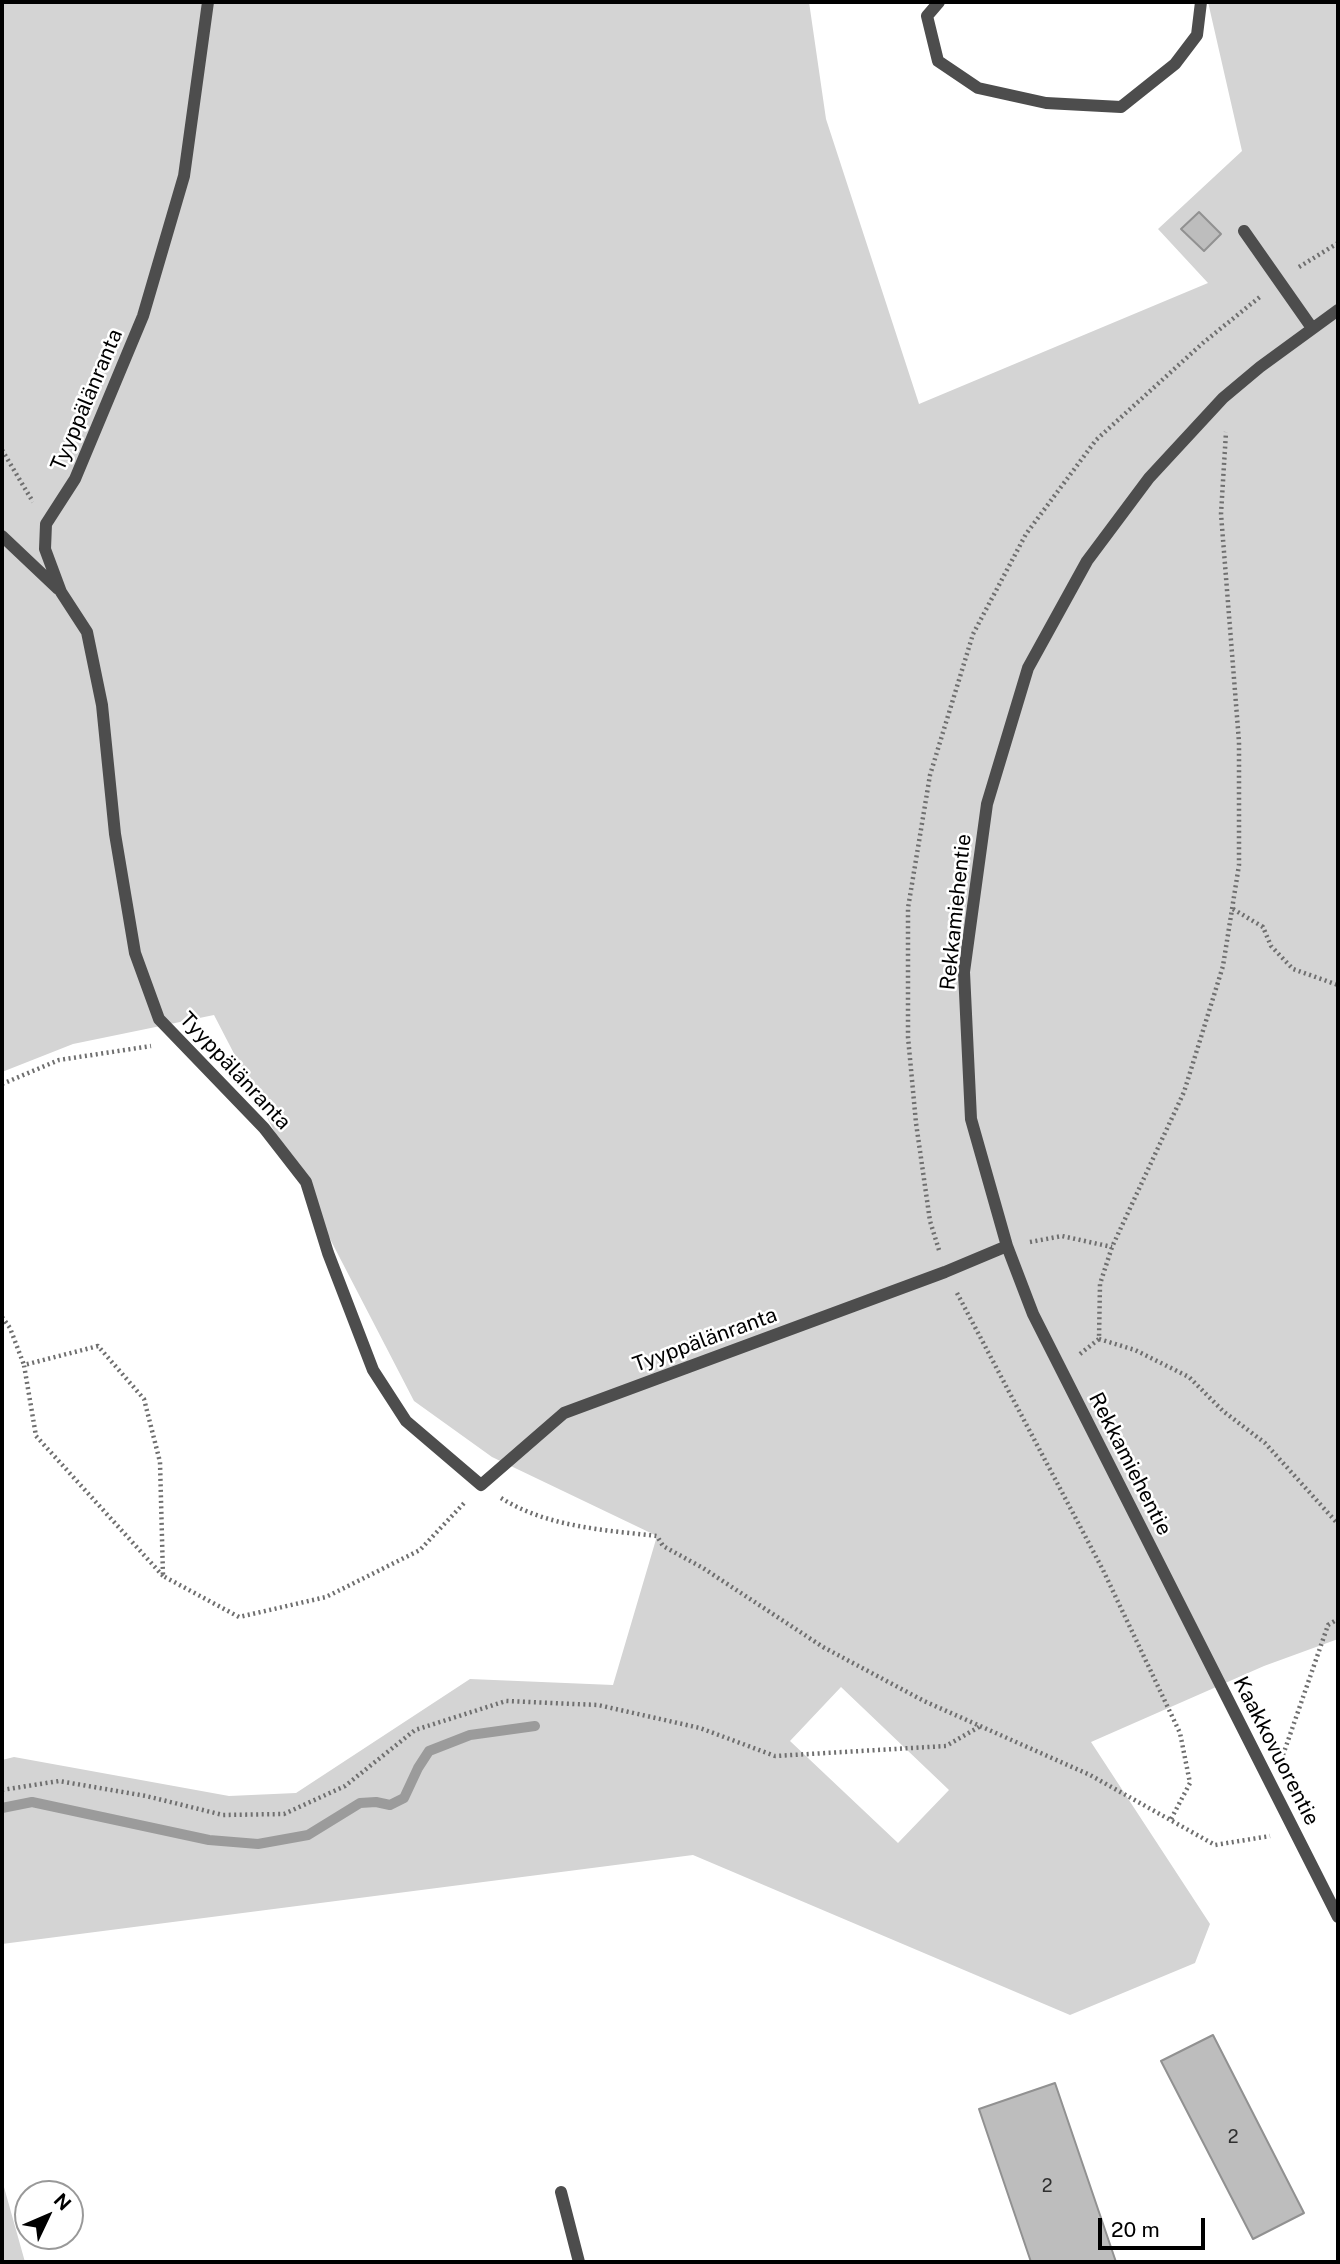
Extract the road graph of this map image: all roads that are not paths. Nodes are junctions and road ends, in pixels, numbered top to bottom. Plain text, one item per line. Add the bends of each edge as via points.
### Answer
1 (208, 2) edge
2 (939, 2) edge
3 (1201, 2) edge
4 (1244, 231) dead end
5 (1338, 310) edge
6 (1312, 328) junction
7 (2, 536) edge
8 (61, 592) junction
9 (1007, 1246) junction
10 (1216, 1676) joint
11 (1338, 1917) edge
12 (561, 2192) dead end
13 (579, 2262) edge

1 - 8 street, Tyyppälänranta via 184,176 144,316 75,480 46,524 45,548
2 - 3 street via 927,16 938,61 978,88 1046,103 1121,107 1175,64 1196,35
4 - 6 street
5 - 6 street, Rekkamiehentie
6 - 9 street, Rekkamiehentie via 1223,398 1149,478 1087,561 1028,668 987,804 964,972 971,1119
7 - 8 street
8 - 9 street, Tyyppälänranta via 87,632 102,705 115,834 135,953 159,1018 264,1128 306,1182 373,1370 406,1421 481,1485 564,1413
9 - 10 street, Rekkamiehentie via 1060,1370
10 - 11 street, Kaakkovuorentie
12 - 13 street

